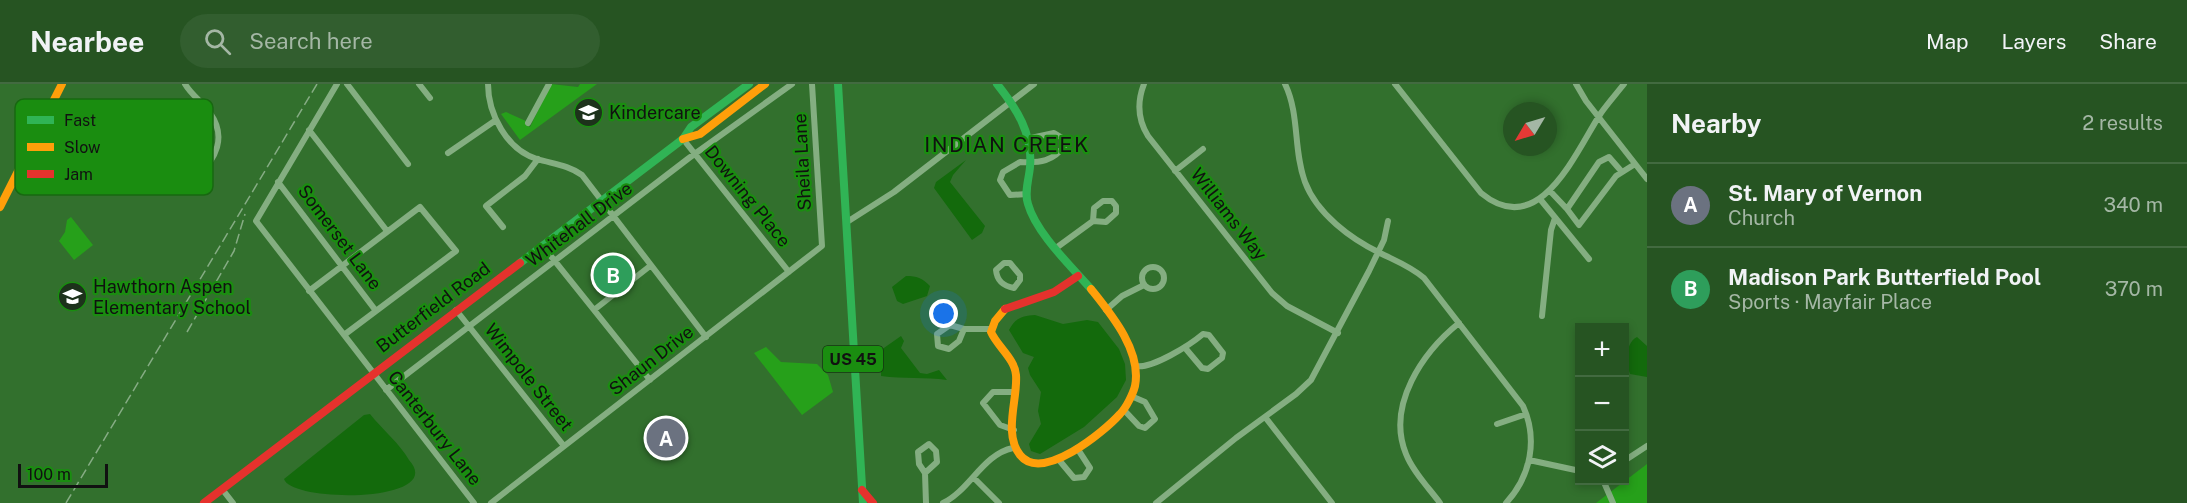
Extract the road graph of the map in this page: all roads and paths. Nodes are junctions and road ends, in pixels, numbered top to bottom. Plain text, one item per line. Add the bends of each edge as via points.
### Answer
1 (62, 84) edge
2 (185, 84) edge
3 (337, 84) edge
4 (348, 84) edge
5 (419, 84) edge
6 (488, 84) edge
7 (549, 84) edge
8 (749, 84) edge
9 (765, 84) edge
10 (792, 84) edge
11 (812, 84) edge
12 (838, 84) edge
13 (997, 84) edge
14 (1034, 84) edge
15 (1144, 84) edge
16 (1285, 84) edge
17 (1395, 84) edge
18 (1576, 84) edge
19 (1624, 84) edge
20 (430, 98) dead end
21 (55, 99) edge
22 (198, 99) edge
23 (1012, 101) junction
24 (1599, 117) junction
25 (496, 120) junction
26 (213, 121) edge
27 (528, 123) dead end
28 (309, 130) junction
29 (1031, 138) junction
30 (683, 139) junction
31 (1203, 148) dead end
32 (448, 153) dead end
33 (696, 155) junction
34 (538, 159) junction
35 (213, 160) edge
36 (408, 164) dead end
37 (1030, 164) junction
38 (1635, 164) junction
39 (1175, 171) junction
40 (1622, 172) junction
41 (1647, 179) edge
42 (15, 180) edge
43 (278, 182) junction
44 (1550, 191) junction
45 (1027, 194) junction
46 (1540, 199) junction
47 (601, 200) junction
48 (0, 207) edge
49 (1567, 210) junction
50 (613, 217) junction
51 (1555, 218) junction
52 (1093, 221) dead end
53 (1388, 221) dead end
54 (847, 222) junction
55 (503, 227) dead end
56 (387, 231) junction
57 (822, 238) joint
58 (542, 245) junction
59 (1056, 249) junction
60 (1378, 252) junction
61 (1589, 259) dead end
62 (555, 261) junction
63 (342, 265) junction
64 (650, 266) junction
65 (789, 272) junction
66 (1078, 276) junction
67 (1142, 286) dead end
68 (1014, 288) junction
69 (309, 291) junction
70 (1016, 302) junction
71 (456, 310) junction
72 (594, 310) junction
73 (1106, 310) junction
74 (376, 311) junction
75 (1542, 316) dead end
76 (1459, 323) junction
77 (470, 326) junction
78 (964, 329) junction
79 (992, 329) junction
80 (1338, 333) junction
81 (344, 335) junction
82 (706, 337) junction
83 (1186, 349) junction
84 (1136, 366) junction
85 (373, 373) junction
86 (650, 380) junction
87 (386, 390) junction
88 (1014, 392) junction
89 (1131, 396) junction
90 (1124, 410) junction
91 (1526, 414) junction
92 (1265, 417) junction
93 (1497, 424) dead end
94 (1014, 429) junction
95 (564, 446) junction
96 (1647, 446) edge
97 (1014, 448) junction
98 (1077, 448) junction
99 (1629, 458) edge
100 (1059, 460) junction
101 (1529, 460) junction
102 (1575, 470) edge
103 (925, 473) dead end
104 (974, 478) junction
105 (1605, 485) edge
106 (222, 489) junction
107 (862, 490) junction
108 (474, 502) edge
109 (204, 503) edge
110 (233, 503) edge
111 (491, 503) edge
112 (863, 503) edge
113 (873, 503) edge
114 (926, 503) edge
115 (943, 503) edge
116 (999, 503) edge
117 (1156, 503) edge
118 (1332, 503) edge
119 (1440, 503) edge
120 (1506, 503) edge
121 (1613, 503) edge

1 - 21 main road
2 - 22 street
3 - 28 street
4 - 36 street
5 - 20 street
6 - 25 street
7 - 27 street
8 - 30 main road, Butterfield Road via 692,127
9 - 30 main road, Butterfield Road via 700,134
10 - 33 street, Whitehall Drive
11 - 57 street, Sheila Lane
12 - 54 main road, US 45
13 - 23 main road
14 - 23 street
15 - 39 street, Williams Way via 1139,104 1141,120 1148,136
16 - 60 street via 1295,116 1300,167 1310,192 1342,230
17 - 46 street via 1490,200 1516,207
18 - 24 street
19 - 24 street
23 - 29 main road
23 - 54 street via 894,192
24 - 38 street
24 - 44 street
25 - 32 street
25 - 34 street via 520,151
26 - 35 street via 219,136
28 - 43 street
28 - 56 street
29 - 37 main road
29 - 37 street via 1054,133 1066,144 1045,162
30 - 33 street, Downing Place
30 - 47 main road, Butterfield Road
31 - 39 street
33 - 50 street, Whitehall Drive
33 - 65 street, Downing Place
34 - 47 street via 577,172
34 - 55 street via 525,176 486,206
37 - 45 main road
37 - 45 street via 1020,162 1012,166 1000,180 1010,195
38 - 40 street
38 - 41 street
39 - 80 street, Williams Way via 1279,300
40 - 49 street via 1580,225
40 - 49 street via 1609,157 1599,162
42 - 48 main road
43 - 63 street, Somerset Lane
43 - 69 street, Canterbury Lane via 256,221
44 - 46 street
44 - 49 street
45 - 59 main road via 1027,204 1038,226
46 - 51 street
47 - 50 street
47 - 58 main road, Butterfield Road
50 - 62 street, Whitehall Drive
50 - 64 street
51 - 61 street
51 - 75 street
52 - 59 street
53 - 60 street
54 - 107 main road, US 45
56 - 63 street
56 - 74 street via 420,207 456,251
57 - 65 street, Shaun Drive via 822,246
58 - 62 street
58 - 71 main road, Butterfield Road
59 - 66 main road
60 - 76 street via 1424,278
60 - 80 street
62 - 72 street
62 - 77 street, Whitehall Drive
63 - 69 street
63 - 74 street, Somerset Lane
64 - 72 street
64 - 82 street
65 - 82 street, Shaun Drive
66 - 70 main road via 1051,294
66 - 73 main road
67 - 73 street
68 - 68 street via 1020,275 1010,263 999,265 997,276 1004,285
68 - 70 street
69 - 81 street, Canterbury Lane
70 - 79 main road via 999,313
71 - 77 street, Wimpole Street
71 - 85 main road, Butterfield Road
72 - 86 street
73 - 84 main road via 1128,340
74 - 81 street
76 - 91 street
76 - 119 street via 1429,350 1405,396 1400,421 1406,456
77 - 87 street, Whitehall Drive
77 - 95 street, Wimpole Street
78 - 78 street via 950,325 938,334 938,346 949,349 959,341
78 - 79 street
79 - 88 main road via 996,344 1016,371
80 - 92 street via 1317,373
81 - 85 street, Canterbury Lane
82 - 86 street, Shaun Drive
83 - 83 street via 1202,368 1208,369 1224,353 1209,335 1203,334
83 - 84 street via 1176,350 1151,366
84 - 89 main road
85 - 87 street, Canterbury Lane
85 - 106 main road, Butterfield Road
86 - 95 street, Shaun Drive
87 - 108 street, Canterbury Lane
88 - 94 main road
88 - 94 street via 993,392 983,403 1000,425
89 - 90 main road
89 - 90 street via 1145,402 1155,419 1145,428
90 - 98 main road
91 - 93 street
91 - 101 street via 1531,439
92 - 117 street
92 - 118 street
94 - 97 main road
95 - 111 street, Shaun Drive
96 - 99 street
97 - 100 main road via 1030,463
97 - 104 street via 990,460
98 - 100 main road
98 - 100 street via 1090,468 1084,477 1074,478
101 - 102 street
101 - 120 street via 1519,486
103 - 114 street
104 - 115 street
104 - 116 street
105 - 121 street
106 - 109 main road, Butterfield Road
106 - 110 street
107 - 112 main road, US 45
107 - 113 main road

